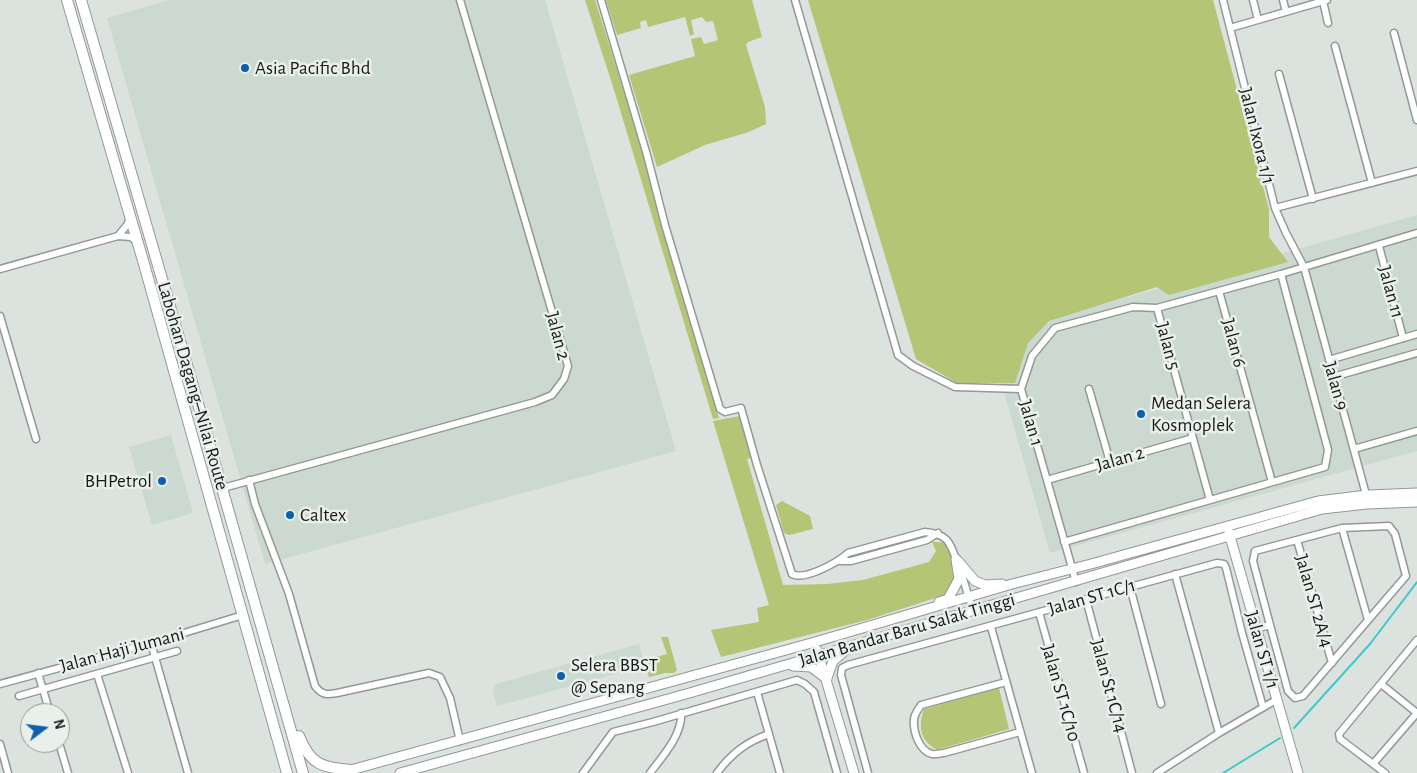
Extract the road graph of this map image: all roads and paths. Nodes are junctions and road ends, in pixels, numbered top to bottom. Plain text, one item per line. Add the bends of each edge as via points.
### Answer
1 (68, 0) edge
2 (81, 0) edge
3 (460, 0) edge
4 (601, 0) edge
5 (796, 0) edge
6 (1223, 0) edge
7 (1253, 0) edge
8 (1283, 0) edge
9 (1325, 1) edge
10 (1286, 12) junction
11 (1258, 20) junction
12 (1328, 23) dead end
13 (1230, 28) junction
14 (1394, 33) dead end
15 (1335, 46) dead end
16 (1279, 74) dead end
17 (1417, 120) edge
18 (1417, 171) edge
19 (1372, 183) junction
20 (1313, 199) junction
21 (1275, 208) junction
22 (130, 218) junction
23 (1417, 233) edge
24 (118, 236) junction
25 (137, 242) junction
26 (1379, 246) junction
27 (1304, 267) junction
28 (0, 269) edge
29 (1281, 274) junction
30 (1219, 291) junction
31 (1157, 308) junction
32 (0, 316) edge
33 (1417, 334) edge
34 (1403, 338) junction
35 (1417, 354) edge
36 (1329, 360) junction
37 (1333, 377) junction
38 (1022, 389) junction
39 (1089, 389) dead end
40 (1417, 431) edge
41 (1193, 438) junction
42 (36, 439) dead end
43 (1354, 449) junction
44 (1110, 462) junction
45 (249, 480) junction
46 (1047, 480) junction
47 (1272, 482) junction
48 (223, 488) junction
49 (1417, 493) edge
50 (1367, 499) junction
51 (1210, 500) junction
52 (1417, 502) edge
53 (1228, 526) junction
54 (1342, 528) junction
55 (1230, 537) junction
56 (1297, 540) junction
57 (1064, 542) junction
58 (956, 559) junction
59 (1072, 568) junction
60 (1175, 574) junction
61 (1076, 582) junction
62 (1012, 584) junction
63 (1130, 587) junction
64 (969, 598) junction
65 (1086, 599) junction
66 (973, 611) junction
67 (1039, 612) junction
68 (243, 615) junction
69 (894, 619) junction
70 (1368, 620) junction
71 (1270, 625) junction
72 (991, 627) junction
73 (1256, 629) junction
74 (1417, 640) edge
75 (151, 642) junction
76 (815, 642) junction
77 (859, 642) junction
78 (177, 651) dead end
79 (819, 655) junction
80 (156, 658) junction
81 (1332, 663) junction
82 (783, 666) junction
83 (38, 673) junction
84 (98, 674) junction
85 (827, 679) junction
86 (1006, 682) junction
87 (0, 684) edge
88 (1381, 684) junction
89 (43, 689) junction
90 (757, 692) junction
91 (19, 696) dead end
92 (267, 700) junction
93 (1276, 700) junction
94 (283, 701) junction
95 (47, 703) edge
96 (1161, 704) dead end
97 (1263, 707) junction
98 (1417, 713) edge
99 (681, 714) junction
100 (1020, 732) junction
101 (1219, 733) junction
102 (769, 734) junction
103 (460, 741) junction
104 (0, 744) edge
105 (62, 753) edge
106 (408, 755) junction
107 (1373, 764) junction
108 (411, 770) junction
109 (347, 772) edge
110 (8, 773) edge
111 (68, 773) edge
112 (128, 773) edge
113 (188, 773) edge
114 (287, 773) edge
115 (297, 773) edge
116 (303, 773) edge
117 (400, 773) edge
118 (583, 773) edge
119 (650, 773) edge
120 (718, 773) edge
121 (780, 773) edge
122 (837, 773) edge
123 (854, 773) edge
124 (868, 773) edge
125 (1032, 773) edge
126 (1084, 773) edge
127 (1132, 773) edge
128 (1157, 773) edge
129 (1298, 773) edge
130 (1385, 773) edge

1 - 22 main road, Labohan Dagang–Nilai Route
2 - 48 main road, Labohan Dagang–Nilai Route
3 - 45 street, Jalan 2 via 568,366 564,379 552,395 535,402
4 - 58 street via 720,409 725,412 741,408 792,574 798,576 823,569 848,553 925,532 938,533 950,543
5 - 38 street via 898,355 912,366 955,387
6 - 13 street, Jalan Ixora 1/1
7 - 11 street
8 - 10 street
9 - 10 street
9 - 12 street
10 - 11 street
11 - 13 street
13 - 21 street, Jalan Ixora 1/1
14 - 17 street
15 - 19 street
16 - 20 street
18 - 19 street
19 - 20 street
20 - 21 street
21 - 27 street, Jalan Ixora 1/1
22 - 24 street
22 - 25 main road, Labohan Dagang–Nilai Route
23 - 26 street
24 - 25 street via 130,237
24 - 28 street
25 - 68 main road, Labohan Dagang–Nilai Route
26 - 27 street
26 - 34 street, Jalan 11
27 - 29 street
27 - 36 street, Jalan 9
29 - 30 street
29 - 47 street via 1328,450 1325,468
30 - 31 street
30 - 47 street, Jalan 6
31 - 38 street, Jalan 1 via 1140,306 1055,328 1032,356
31 - 41 street, Jalan 5
32 - 42 street
33 - 34 street
34 - 36 street
35 - 37 street
36 - 37 street, Jalan 9
37 - 43 street, Jalan 9
38 - 46 street, Jalan 1
39 - 44 street
40 - 43 street
41 - 44 street, Jalan 2
41 - 51 street, Jalan 5
43 - 50 street, Jalan 9
44 - 46 street, Jalan 2
45 - 48 street, Jalan 2
45 - 103 street via 289,594 315,686 321,694 429,673 440,678 450,698
46 - 57 street, Jalan 1
47 - 51 street
48 - 94 main road, Labohan Dagang–Nilai Route
49 - 50 main road, Jalan Bandar Baru Salak Tinggi
50 - 52 main road, Jalan Bandar Baru Salak Tinggi
50 - 53 main road, Jalan Bandar Baru Salak Tinggi via 1318,501
50 - 55 main road, Jalan Bandar Baru Salak Tinggi
51 - 57 street
53 - 55 main road, Jalan ST 1/1
53 - 59 main road, Jalan Bandar Baru Salak Tinggi
54 - 56 street
54 - 70 street
54 - 70 street via 1389,526 1395,534 1406,576
55 - 61 main road, Jalan Bandar Baru Salak Tinggi
55 - 73 main road, Jalan ST 1/1
56 - 71 street via 1255,551 1253,561
56 - 81 street, Jalan ST 2A/4
57 - 59 street, Jalan 1
58 - 62 main road via 970,576 985,585
58 - 64 street
58 - 69 main road via 959,579 948,599
59 - 61 street, Jalan 1
59 - 62 main road, Jalan Bandar Baru Salak Tinggi
60 - 63 street, Jalan ST 1C/1
60 - 97 street, Jalan ST 1C/1 via 1224,564
60 - 101 street
61 - 66 main road, Jalan Bandar Baru Salak Tinggi
62 - 64 main road, Jalan Bandar Baru Salak Tinggi
63 - 65 street, Jalan ST 1C/1
63 - 96 street
64 - 66 street
64 - 69 main road, Jalan Bandar Baru Salak Tinggi
65 - 67 street, Jalan ST 1C/1
65 - 127 street, Jalan St 1C/14
66 - 77 main road, Jalan Bandar Baru Salak Tinggi
67 - 72 street, Jalan ST 1C/1
67 - 126 street, Jalan ST 1C/10
68 - 75 street, Jalan Haji Jumani
68 - 92 main road, Labohan Dagang–Nilai Route
69 - 76 main road, Jalan Bandar Baru Salak Tinggi
70 - 81 street
71 - 73 street
71 - 81 street via 1288,691 1295,698 1303,696
72 - 86 street
72 - 124 street, Jalan ST 1C/1 via 842,668 841,675
73 - 93 main road, Jalan ST 1/1
74 - 88 street
75 - 80 street
75 - 83 street, Jalan Haji Jumani
76 - 79 main road
76 - 103 main road, Jalan Bandar Baru Salak Tinggi
77 - 79 main road, Jalan Bandar Baru Salak Tinggi
77 - 85 main road via 833,661
78 - 80 street
79 - 82 main road, Jalan Bandar Baru Salak Tinggi
79 - 85 main road
80 - 84 street
80 - 113 street
82 - 85 main road via 811,667
82 - 108 main road, Jalan Bandar Baru Salak Tinggi
83 - 87 street, Jalan Haji Jumani
83 - 89 street
84 - 89 street
84 - 112 street
85 - 123 main road
86 - 100 street
86 - 100 street via 921,705 914,721 919,743 932,754 944,753
88 - 98 street
88 - 107 street via 1339,734 1340,739
89 - 91 street
89 - 95 street
90 - 99 street
90 - 102 street
90 - 122 street via 797,680 814,692
92 - 114 main road, Labohan Dagang–Nilai Route
92 - 115 main road via 279,712
93 - 97 street
93 - 129 main road, Jalan ST 1/1
94 - 109 main road via 305,751 316,762
94 - 116 main road, Labohan Dagang–Nilai Route
97 - 101 street
98 - 107 street
99 - 118 street via 613,732
99 - 119 street via 674,738
100 - 125 street
101 - 128 street
102 - 120 street via 739,749
102 - 121 street
103 - 106 main road, Jalan Bandar Baru Salak Tinggi
104 - 110 street
105 - 111 street
106 - 108 main road
106 - 109 main road, Jalan Bandar Baru Salak Tinggi
107 - 130 street
108 - 117 main road, Jalan Bandar Baru Salak Tinggi

